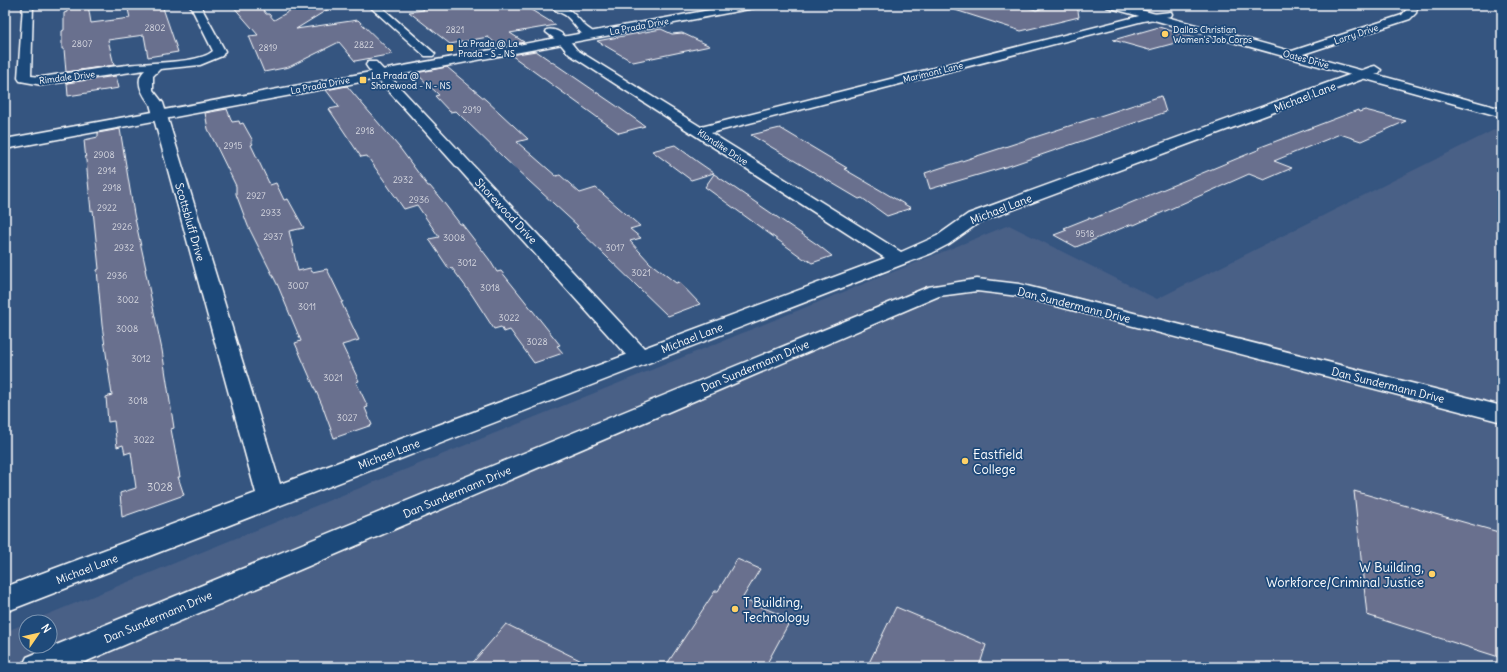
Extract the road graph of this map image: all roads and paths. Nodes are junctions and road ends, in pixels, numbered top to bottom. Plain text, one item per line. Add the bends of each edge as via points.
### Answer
1 (28, 5) edge
2 (195, 5) edge
3 (373, 5) edge
4 (554, 5) edge
5 (706, 5) edge
6 (1110, 5) edge
7 (1134, 5) edge
8 (1408, 5) edge
9 (746, 6) edge
10 (1166, 14) junction
11 (1151, 16) junction
12 (581, 28) junction
13 (592, 35) junction
14 (557, 36) junction
15 (1303, 51) junction
16 (429, 54) junction
17 (1290, 54) junction
18 (158, 65) junction
19 (376, 69) junction
20 (1369, 72) junction
21 (157, 109) junction
22 (1501, 110) edge
23 (5, 130) edge
24 (700, 132) junction
25 (5, 144) edge
26 (899, 259) junction
27 (640, 357) junction
28 (1502, 414) edge
29 (271, 498) junction
30 (5, 600) edge
31 (38, 667) edge

1 - 18 street, Rimdale Drive via 24,78 53,80
2 - 18 street via 219,51 218,54 192,63
3 - 16 street
4 - 12 street via 570,14
5 - 12 main road, La Prada Drive
6 - 11 main road, Oates Drive
7 - 10 main road, Oates Drive
8 - 15 street, Larry Drive via 1412,8 1406,17
9 - 13 main road, La Prada Drive
10 - 11 street, Marimont Lane
10 - 15 main road, Oates Drive
11 - 17 main road, Oates Drive
11 - 24 street, Marimont Lane
12 - 13 street
12 - 14 main road, La Prada Drive
13 - 14 main road, La Prada Drive
14 - 16 main road, La Prada Drive
14 - 19 main road, La Prada Drive
14 - 24 street, Klondike Drive via 573,52
15 - 17 street, Larry Drive
15 - 20 main road, Oates Drive
16 - 19 main road, La Prada Drive
17 - 20 main road, Oates Drive
18 - 21 street, Scottsbluff Drive via 145,79 148,94
19 - 21 main road, La Prada Drive
19 - 27 street, Shorewood Drive
20 - 22 main road, Oates Drive
20 - 26 street, Michael Lane via 974,218 943,240
21 - 23 main road, La Prada Drive
21 - 25 main road, La Prada Drive
21 - 29 street, Scottsbluff Drive
24 - 26 street, Klondike Drive
26 - 27 street, Michael Lane
27 - 29 street, Michael Lane
28 - 31 street, Dan Sundermann Drive via 1018,290 977,285 935,291
29 - 30 street, Michael Lane

